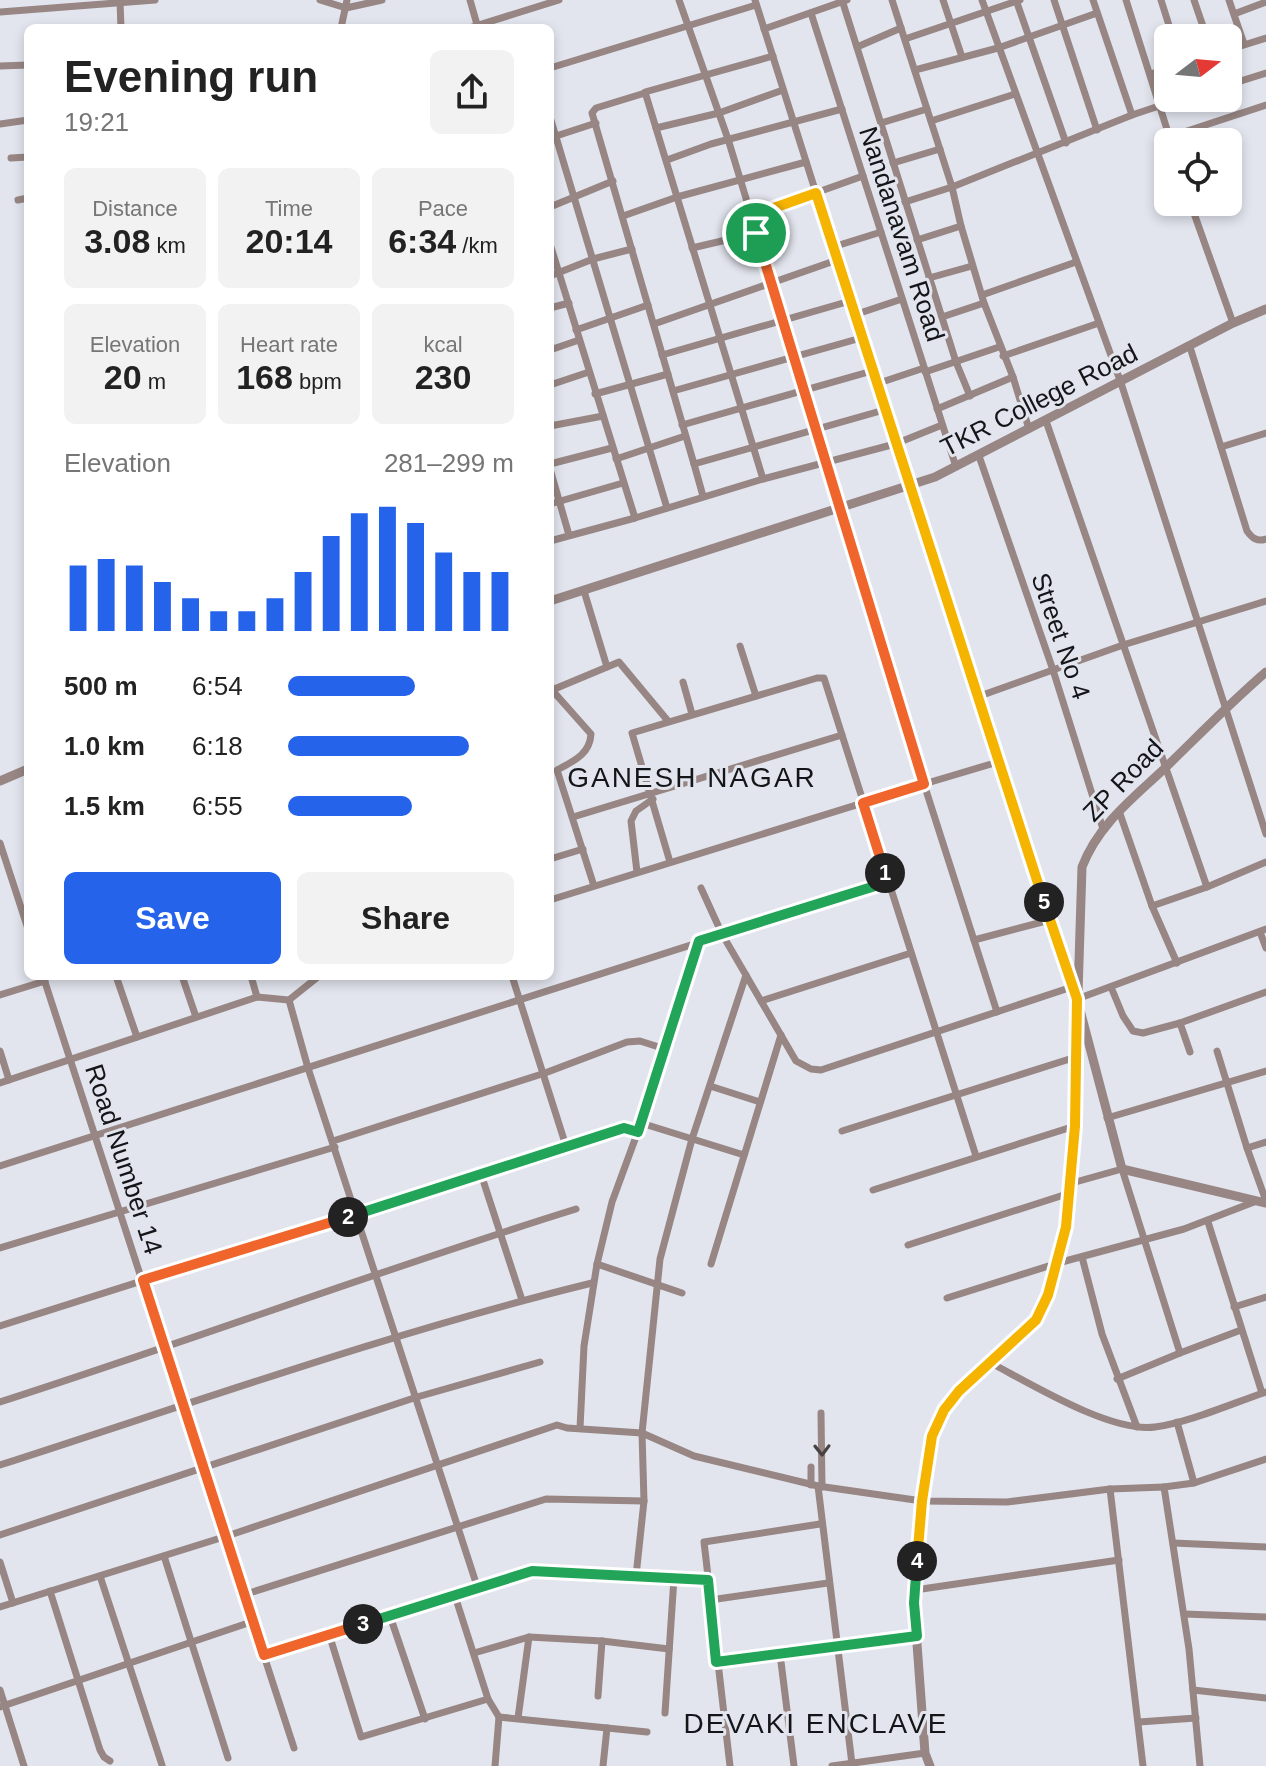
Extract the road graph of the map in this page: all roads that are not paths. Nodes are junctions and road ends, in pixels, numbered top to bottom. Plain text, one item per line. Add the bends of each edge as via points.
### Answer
1 (155, 0) edge
2 (320, 0) edge
3 (382, 0) edge
4 (470, 0) edge
5 (559, 0) edge
6 (679, 0) edge
7 (892, 0) edge
8 (943, 0) edge
9 (982, 0) edge
10 (1018, 0) edge
11 (1054, 0) edge
12 (1093, 0) edge
13 (1126, 0) edge
14 (1161, 0) edge
15 (1194, 0) edge
16 (1229, 0) edge
17 (844, 1) edge
18 (120, 2) edge
19 (1266, 2) edge
20 (756, 3) edge
21 (346, 4) edge
22 (985, 11) junction
23 (0, 12) edge
24 (811, 13) junction
25 (1097, 13) junction
26 (1234, 14) junction
27 (951, 23) junction
28 (121, 24) edge
29 (342, 24) edge
30 (474, 24) edge
31 (483, 24) edge
32 (1169, 24) edge
33 (1202, 24) edge
34 (688, 26) junction
35 (1063, 26) junction
36 (901, 28) junction
37 (764, 29) junction
38 (1030, 37) junction
39 (1266, 38) edge
40 (905, 39) junction
41 (1244, 44) joint
42 (857, 47) junction
43 (998, 48) junction
44 (773, 56) junction
45 (962, 57) junction
46 (24, 65) edge
47 (0, 66) edge
48 (554, 67) edge
49 (915, 70) junction
50 (1154, 73) edge
51 (1266, 73) edge
52 (705, 74) junction
53 (1150, 74) junction
54 (1242, 81) edge
55 (1154, 88) edge
56 (783, 90) junction
57 (645, 93) junction
58 (1015, 94) junction
59 (1266, 105) edge
60 (1154, 107) edge
61 (842, 109) junction
62 (927, 109) junction
63 (719, 113) junction
64 (1132, 115) junction
65 (24, 121) edge
66 (931, 121) junction
67 (596, 123) junction
68 (794, 123) junction
69 (881, 123) junction
70 (0, 124) edge
71 (656, 128) junction
72 (1203, 128) edge
73 (1097, 130) junction
74 (554, 137) edge
75 (728, 139) junction
76 (554, 140) edge
77 (1066, 143) junction
78 (940, 149) junction
79 (1036, 155) junction
80 (24, 157) edge
81 (11, 158) dead end
82 (667, 160) junction
83 (806, 162) junction
84 (893, 163) junction
85 (863, 176) junction
86 (739, 179) junction
87 (613, 181) junction
88 (952, 187) junction
89 (816, 193) junction
90 (574, 197) junction
91 (677, 197) junction
92 (24, 199) edge
93 (18, 200) dead end
94 (905, 202) junction
95 (554, 205) edge
96 (623, 216) junction
97 (751, 216) junction
98 (1195, 216) edge
99 (961, 226) junction
100 (881, 232) junction
101 (756, 233) junction
102 (917, 240) junction
103 (833, 247) junction
104 (692, 248) junction
105 (632, 249) junction
106 (554, 256) edge
107 (593, 259) junction
108 (837, 260) junction
109 (1076, 262) junction
110 (972, 266) junction
111 (560, 273) junction
112 (554, 275) edge
113 (929, 278) junction
114 (771, 282) junction
115 (902, 299) junction
116 (983, 299) junction
117 (850, 301) junction
118 (569, 303) junction
119 (648, 305) junction
120 (711, 305) junction
121 (554, 307) edge
122 (1266, 309) edge
123 (854, 315) junction
124 (942, 317) junction
125 (611, 319) junction
126 (782, 320) junction
127 (1099, 323) junction
128 (1233, 323) junction
129 (654, 324) junction
130 (576, 330) junction
131 (721, 338) junction
132 (861, 338) junction
133 (579, 340) junction
134 (999, 347) junction
135 (1190, 347) junction
136 (554, 349) edge
137 (662, 355) junction
138 (1003, 356) junction
139 (793, 359) junction
140 (956, 362) junction
141 (925, 370) junction
142 (872, 371) junction
143 (589, 372) junction
144 (668, 374) junction
145 (733, 376) junction
146 (1013, 377) junction
147 (1121, 383) junction
148 (554, 384) edge
149 (876, 384) junction
150 (630, 385) junction
151 (673, 391) junction
152 (803, 391) junction
153 (595, 394) junction
154 (970, 396) junction
155 (743, 409) junction
156 (937, 409) junction
157 (884, 410) junction
158 (603, 416) junction
159 (1046, 421) junction
160 (554, 425) edge
161 (682, 425) junction
162 (942, 425) junction
163 (816, 428) junction
164 (1029, 429) junction
165 (1266, 433) edge
166 (685, 436) junction
167 (895, 444) junction
168 (754, 446) junction
169 (649, 447) junction
170 (1221, 447) junction
171 (612, 448) junction
172 (979, 456) junction
173 (616, 459) junction
174 (827, 462) junction
175 (694, 464) junction
176 (554, 465) edge
177 (956, 467) junction
178 (763, 479) junction
179 (554, 480) edge
180 (623, 483) junction
181 (909, 487) junction
182 (703, 496) junction
183 (560, 501) junction
184 (554, 503) edge
185 (667, 508) junction
186 (839, 510) junction
187 (635, 518) junction
188 (569, 535) junction
189 (1266, 539) edge
190 (554, 540) edge
191 (584, 591) junction
192 (554, 600) edge
193 (1266, 601) edge
194 (1196, 623) junction
195 (1123, 645) junction
196 (740, 646) dead end
197 (607, 667) junction
198 (1053, 670) junction
199 (1266, 672) edge
200 (683, 682) dead end
201 (554, 687) edge
202 (554, 691) edge
203 (756, 696) junction
204 (977, 697) junction
205 (1226, 707) junction
206 (692, 714) junction
207 (668, 721) junction
208 (842, 735) junction
209 (998, 762) junction
210 (1165, 768) junction
211 (24, 771) edge
212 (0, 781) edge
213 (924, 784) junction
214 (652, 796) junction
215 (863, 803) junction
216 (1119, 811) junction
217 (573, 817) junction
218 (1103, 829) junction
219 (1266, 834) edge
220 (0, 843) edge
221 (583, 849) junction
222 (554, 858) edge
223 (670, 862) junction
224 (1266, 862) edge
225 (637, 872) junction
226 (888, 882) junction
227 (594, 886) junction
228 (1207, 887) junction
229 (701, 888) dead end
230 (554, 899) edge
231 (1152, 906) junction
232 (24, 917) edge
233 (1050, 920) junction
234 (1263, 930) edge
235 (722, 934) junction
236 (974, 940) junction
237 (699, 941) junction
238 (1266, 948) edge
239 (911, 953) junction
240 (1177, 963) junction
241 (746, 975) junction
242 (39, 980) edge
243 (45, 980) edge
244 (117, 980) edge
245 (183, 980) edge
246 (252, 980) edge
247 (314, 980) edge
248 (513, 980) edge
249 (1072, 987) junction
250 (1111, 987) junction
251 (1266, 992) edge
252 (0, 995) edge
253 (257, 997) junction
254 (519, 999) junction
255 (1077, 999) junction
256 (289, 1000) junction
257 (761, 1001) junction
258 (997, 1012) junction
259 (196, 1017) junction
260 (1180, 1023) junction
261 (936, 1032) junction
262 (781, 1035) junction
263 (137, 1037) junction
264 (665, 1049) junction
265 (0, 1051) edge
266 (1217, 1051) dead end
267 (1190, 1052) dead end
268 (1076, 1057) junction
269 (71, 1060) junction
270 (308, 1068) junction
271 (1266, 1071) edge
272 (545, 1073) junction
273 (9, 1080) junction
274 (1227, 1082) junction
275 (0, 1083) edge
276 (710, 1086) junction
277 (955, 1094) junction
278 (760, 1102) junction
279 (1107, 1118) junction
280 (641, 1123) junction
281 (1075, 1126) junction
282 (842, 1131) dead end
283 (638, 1132) junction
284 (96, 1136) junction
285 (692, 1139) junction
286 (1266, 1142) edge
287 (334, 1144) junction
288 (566, 1146) junction
289 (1247, 1148) junction
290 (744, 1155) junction
291 (976, 1156) junction
292 (0, 1166) edge
293 (1122, 1169) junction
294 (481, 1174) junction
295 (1071, 1188) junction
296 (873, 1190) dead end
297 (1254, 1202) junction
298 (1266, 1202) edge
299 (576, 1209) dead end
300 (120, 1211) junction
301 (356, 1214) junction
302 (1208, 1222) junction
303 (501, 1232) junction
304 (1143, 1240) junction
305 (908, 1245) dead end
306 (0, 1248) edge
307 (1082, 1257) junction
308 (1058, 1263) junction
309 (597, 1264) junction
310 (711, 1264) dead end
311 (376, 1276) junction
312 (143, 1280) junction
313 (592, 1283) junction
314 (657, 1285) junction
315 (682, 1293) dead end
316 (1266, 1297) edge
317 (947, 1298) dead end
318 (522, 1300) junction
319 (1234, 1307) junction
320 (0, 1326) edge
321 (1241, 1330) junction
322 (397, 1338) junction
323 (166, 1349) junction
324 (1180, 1353) junction
325 (540, 1362) dead end
326 (991, 1363) junction
327 (1117, 1379) junction
328 (1264, 1393) edge
329 (417, 1397) junction
330 (0, 1402) edge
331 (184, 1406) junction
332 (821, 1413) dead end
333 (1177, 1422) junction
334 (1137, 1427) junction
335 (580, 1428) junction
336 (642, 1433) junction
337 (1266, 1459) edge
338 (439, 1463) junction
339 (0, 1465) edge
340 (811, 1467) dead end
341 (205, 1469) junction
342 (1194, 1483) junction
343 (817, 1486) junction
344 (1164, 1487) junction
345 (1110, 1489) junction
346 (644, 1501) junction
347 (922, 1501) junction
348 (820, 1524) junction
349 (459, 1527) junction
350 (0, 1535) edge
351 (227, 1536) junction
352 (1173, 1543) junction
353 (1266, 1547) edge
354 (164, 1556) junction
355 (1119, 1560) junction
356 (0, 1562) edge
357 (100, 1576) junction
358 (636, 1576) junction
359 (674, 1578) junction
360 (708, 1580) junction
361 (828, 1583) junction
362 (478, 1589) junction
363 (915, 1590) junction
364 (50, 1591) junction
365 (246, 1594) junction
366 (455, 1596) junction
367 (710, 1600) junction
368 (13, 1603) junction
369 (0, 1607) edge
370 (1184, 1614) junction
371 (390, 1616) junction
372 (1266, 1617) edge
373 (254, 1621) junction
374 (329, 1634) junction
375 (917, 1636) junction
376 (529, 1637) junction
377 (602, 1641) junction
378 (191, 1642) junction
379 (838, 1647) junction
380 (669, 1649) junction
381 (474, 1653) junction
382 (780, 1654) junction
383 (264, 1655) junction
384 (128, 1662) junction
385 (716, 1662) junction
386 (78, 1680) junction
387 (0, 1690) edge
388 (1193, 1690) junction
389 (598, 1696) dead end
390 (1266, 1698) edge
391 (488, 1699) junction
392 (2, 1706) edge
393 (665, 1713) dead end
394 (499, 1717) junction
395 (518, 1718) junction
396 (1196, 1718) junction
397 (425, 1719) junction
398 (1139, 1722) junction
399 (607, 1728) junction
400 (647, 1732) dead end
401 (294, 1748) dead end
402 (925, 1753) junction
403 (228, 1758) dead end
404 (110, 1761) dead end
405 (852, 1764) junction
406 (162, 1765) edge
407 (24, 1766) edge
408 (495, 1766) edge
409 (603, 1766) edge
410 (730, 1766) edge
411 (794, 1766) edge
412 (832, 1766) edge
413 (930, 1766) edge
414 (1143, 1766) edge
415 (1200, 1766) edge

1 - 18 street
2 - 21 street
3 - 21 street
4 - 30 street
5 - 31 street
6 - 34 street
7 - 36 street
8 - 27 street
9 - 22 street
10 - 22 street
10 - 38 street
11 - 35 street
12 - 25 street
13 - 53 street
14 - 32 street
15 - 33 street
16 - 26 street
17 - 24 street
17 - 42 street
18 - 23 street
18 - 28 street
19 - 26 street
20 - 34 street
20 - 37 street
21 - 29 street
22 - 27 street
22 - 43 street
24 - 37 street
24 - 61 street, Nandanavam Road
25 - 35 street
25 - 64 street
26 - 41 street
27 - 40 street
27 - 45 street
34 - 48 street
34 - 52 street
35 - 38 street
35 - 73 street
36 - 40 street
36 - 42 street
37 - 44 street
38 - 43 street
38 - 77 street
39 - 41 street
40 - 49 street
42 - 69 street
43 - 45 street
43 - 58 street
44 - 52 street
44 - 56 street
45 - 49 street
46 - 47 street
49 - 62 street
50 - 53 street
51 - 54 street
52 - 57 street
52 - 63 street
53 - 55 street
56 - 63 street
56 - 68 street
57 - 67 street via 596,108
57 - 71 street
58 - 66 street
58 - 79 street
59 - 72 street
60 - 64 street
61 - 68 street
61 - 85 street, Nandanavam Road
62 - 66 street
62 - 69 street
63 - 71 street
63 - 75 street
64 - 73 street
65 - 70 street
66 - 78 street
67 - 74 street
67 - 87 street
68 - 75 street
68 - 83 street
69 - 84 street
71 - 82 street
73 - 77 street
75 - 82 street
75 - 86 street
76 - 90 street
77 - 79 street
78 - 84 street
78 - 88 street
79 - 88 street
79 - 109 street
80 - 81 street
82 - 91 street
83 - 86 street
83 - 89 street
84 - 94 street
85 - 89 street
85 - 100 street, Nandanavam Road
86 - 91 street
86 - 97 street
87 - 90 street
87 - 96 street
88 - 94 street
88 - 99 street
89 - 97 street
89 - 103 street
90 - 95 street
90 - 107 street
91 - 96 street
91 - 104 street
92 - 93 street
94 - 102 street
96 - 105 street
97 - 101 street
98 - 128 street
99 - 102 street
99 - 110 street
100 - 103 street
100 - 115 street, Nandanavam Road
101 - 104 street
101 - 114 street
102 - 113 street
103 - 108 street
104 - 120 street
105 - 107 street
105 - 119 street
106 - 111 street
107 - 111 street
107 - 125 street
108 - 114 street
108 - 117 street
109 - 116 street
109 - 127 street
110 - 113 street
110 - 116 street
111 - 112 street
111 - 118 street
113 - 124 street
114 - 120 street
114 - 126 street
115 - 123 street
115 - 141 street, Nandanavam Road
116 - 124 street
116 - 134 street
117 - 123 street
117 - 126 street
118 - 121 street
118 - 130 street
119 - 125 street
119 - 129 street
120 - 129 street
120 - 131 street
122 - 128 street, TKR College Road
123 - 132 street
124 - 140 street
125 - 130 street
125 - 150 street
126 - 131 street
126 - 139 street
127 - 138 street
127 - 147 street
128 - 135 street, TKR College Road
129 - 137 street
130 - 133 street
131 - 137 street
131 - 145 street
132 - 139 street
132 - 142 street
133 - 136 street
133 - 143 street
134 - 138 street
134 - 140 street
135 - 147 street, TKR College Road
135 - 170 street
137 - 144 street
138 - 146 street
139 - 145 street
139 - 152 street
140 - 141 street
140 - 154 street
141 - 149 street
141 - 156 street, Nandanavam Road
142 - 149 street
142 - 152 street
143 - 148 street
143 - 153 street
144 - 150 street
144 - 151 street
145 - 151 street
145 - 155 street
146 - 154 street
146 - 164 street
147 - 159 street, TKR College Road
147 - 194 street
149 - 157 street
150 - 153 street
150 - 169 street
151 - 161 street
152 - 155 street
152 - 163 street
153 - 158 street
154 - 156 street
155 - 161 street
155 - 168 street
156 - 162 street, Nandanavam Road
157 - 163 street
157 - 167 street
158 - 160 street
158 - 171 street
159 - 164 street, TKR College Road
159 - 195 street
161 - 166 street
162 - 167 street
162 - 177 street, Nandanavam Road
163 - 168 street
163 - 174 street
164 - 172 street, TKR College Road
165 - 170 street
166 - 169 street
166 - 175 street
167 - 174 street
167 - 181 street
168 - 175 street
168 - 178 street
169 - 173 street
169 - 185 street
170 - 189 street via 1247,531 1252,538
171 - 173 street
171 - 176 street
172 - 177 street, TKR College Road
172 - 198 street, Street No 4
173 - 180 street
174 - 178 street
174 - 186 street
175 - 182 street
177 - 181 street, TKR College Road
178 - 182 street
179 - 183 street
180 - 183 street
180 - 187 street
181 - 186 street, TKR College Road
181 - 204 street
182 - 185 street
183 - 184 street
183 - 188 street
185 - 187 street
186 - 191 street, TKR College Road
186 - 213 street
187 - 188 street
188 - 190 street
191 - 192 street, TKR College Road
191 - 197 street
193 - 194 street
194 - 195 street
194 - 205 street
195 - 198 street
195 - 210 street
196 - 203 street
197 - 201 street
197 - 207 street via 619,662
198 - 204 street
198 - 218 street, Street No 4
199 - 205 street, ZP Road
200 - 206 street
202 - 217 street via 591,734 591,744 580,758 557,770
203 - 206 street
203 - 208 street via 824,678
204 - 209 street
205 - 210 street, ZP Road
205 - 219 street
206 - 207 street
207 - 214 street via 632,733
208 - 214 street
208 - 215 street
209 - 213 street
209 - 233 street
210 - 216 street, ZP Road
210 - 228 street
211 - 212 street
213 - 215 street
213 - 236 street
214 - 217 street
214 - 223 street
214 - 225 street via 631,821
215 - 223 street
215 - 226 street
216 - 218 street, ZP Road
216 - 231 street
217 - 221 street
218 - 255 street, ZP Road via 1082,867
220 - 232 street
221 - 222 street
221 - 227 street
223 - 225 street
224 - 228 street
225 - 227 street
226 - 235 street
226 - 239 street
227 - 230 street
228 - 231 street
229 - 235 street
231 - 240 street
233 - 236 street
233 - 249 street
234 - 238 street
234 - 240 street
235 - 237 street
235 - 241 street
236 - 258 street
237 - 254 street
237 - 264 street
239 - 257 street
239 - 261 street
240 - 250 street
241 - 257 street
241 - 276 street
242 - 252 street
243 - 269 street, Road Number 14
244 - 263 street
245 - 259 street
246 - 253 street
247 - 256 street
248 - 254 street
249 - 255 street
249 - 258 street
250 - 255 street
250 - 260 street via 1133,1031
251 - 260 street
253 - 256 street
253 - 259 street
254 - 270 street
254 - 272 street
255 - 268 street, ZP Road
255 - 279 street
256 - 270 street
257 - 262 street
258 - 261 street
259 - 263 street
260 - 267 street
261 - 262 street via 821,1070 796,1061
261 - 277 street
262 - 278 street
263 - 269 street
264 - 272 street via 627,1042
264 - 280 street
265 - 273 street
266 - 274 street
268 - 277 street
268 - 281 street, ZP Road
269 - 273 street
269 - 284 street, Road Number 14
270 - 284 street
270 - 287 street
271 - 274 street
272 - 287 street
272 - 288 street
273 - 275 street
274 - 279 street
274 - 289 street
276 - 278 street
276 - 285 street
277 - 282 street
277 - 291 street
278 - 290 street
279 - 293 street
280 - 283 street
280 - 285 street
281 - 291 street
281 - 295 street, ZP Road
283 - 288 street via 624,1128
283 - 309 street via 612,1202
284 - 292 street
284 - 300 street, Road Number 14
285 - 290 street
285 - 314 street
286 - 289 street
287 - 300 street
287 - 301 street
288 - 294 street
289 - 298 street
290 - 310 street
291 - 296 street
293 - 295 street
293 - 297 street
293 - 304 street
294 - 301 street
294 - 303 street
295 - 305 street
295 - 308 street, ZP Road
297 - 298 street
297 - 302 street
299 - 303 street
300 - 306 street
300 - 312 street, Road Number 14
301 - 311 street
301 - 312 street
302 - 304 street
302 - 319 street
303 - 311 street
303 - 318 street
304 - 307 street
304 - 324 street
307 - 308 street
307 - 327 street
308 - 317 street
308 - 326 street, ZP Road via 1036,1320
309 - 313 street
309 - 314 street
311 - 322 street
311 - 323 street
312 - 320 street
312 - 323 street, Road Number 14
313 - 318 street
313 - 335 street
314 - 315 street
314 - 336 street
316 - 319 street
318 - 322 street
319 - 321 street
321 - 324 street
321 - 328 street
322 - 329 street
322 - 331 street
323 - 330 street
323 - 331 street, Road Number 14
324 - 327 street
325 - 329 street
326 - 334 street via 1098,1416
326 - 347 street, ZP Road via 944,1410 932,1436
327 - 334 street
328 - 333 street
329 - 338 street
329 - 341 street
331 - 339 street
331 - 341 street, Road Number 14
332 -> 343 street
333 - 334 street
333 - 342 street
335 - 336 street
335 - 338 street via 557,1425
336 - 343 street via 694,1456
336 - 346 street
337 - 342 street
338 - 349 street
338 - 351 street
340 - 343 street
341 - 350 street
341 - 351 street, Road Number 14
342 - 344 street
343 - 347 street
343 - 348 street
344 - 345 street
344 - 352 street
345 - 347 street via 1007,1502
345 - 355 street
346 - 349 street via 546,1499
346 - 358 street
347 - 363 street, ZP Road
348 - 360 street via 704,1542
348 - 361 street
349 - 362 street
349 - 365 street
351 - 354 street
351 - 365 street, Road Number 14
352 - 353 street
352 - 370 street
354 - 357 street
354 - 378 street
355 - 363 street
355 - 398 street
356 - 368 street
357 - 364 street
357 - 384 street
358 - 359 street
358 - 362 street via 532,1571
359 - 360 street
359 - 380 street
360 - 367 street
361 - 367 street
361 - 379 street
362 - 366 street
363 - 375 street, ZP Road
364 - 368 street
364 - 386 street
365 - 373 street, Road Number 14
366 - 371 street
366 - 381 street
367 - 385 street
368 - 369 street
370 - 372 street
370 - 388 street
371 - 374 street
371 - 397 street
373 - 378 street
373 - 383 street, Road Number 14
374 - 383 street
374 - 397 street via 361,1737
375 - 379 street
375 - 402 street, ZP Road
376 - 377 street
376 - 381 street
376 - 395 street
377 - 380 street
377 - 389 street
378 - 384 street
378 - 403 street
379 - 382 street
379 - 405 street
380 - 393 street
381 - 391 street
382 - 385 street
382 - 411 street
383 - 401 street, Road Number 14
384 - 386 street
384 - 406 street
385 - 410 street
386 - 392 street
386 - 404 street via 100,1750
387 - 392 street
388 - 390 street
388 - 396 street
391 - 394 street
391 - 397 street
392 - 407 street
394 - 395 street
394 - 408 street
395 - 399 street
396 - 398 street
396 - 415 street
398 - 414 street
399 - 400 street
399 - 409 street
402 - 405 street
402 - 413 street, ZP Road
405 - 412 street

